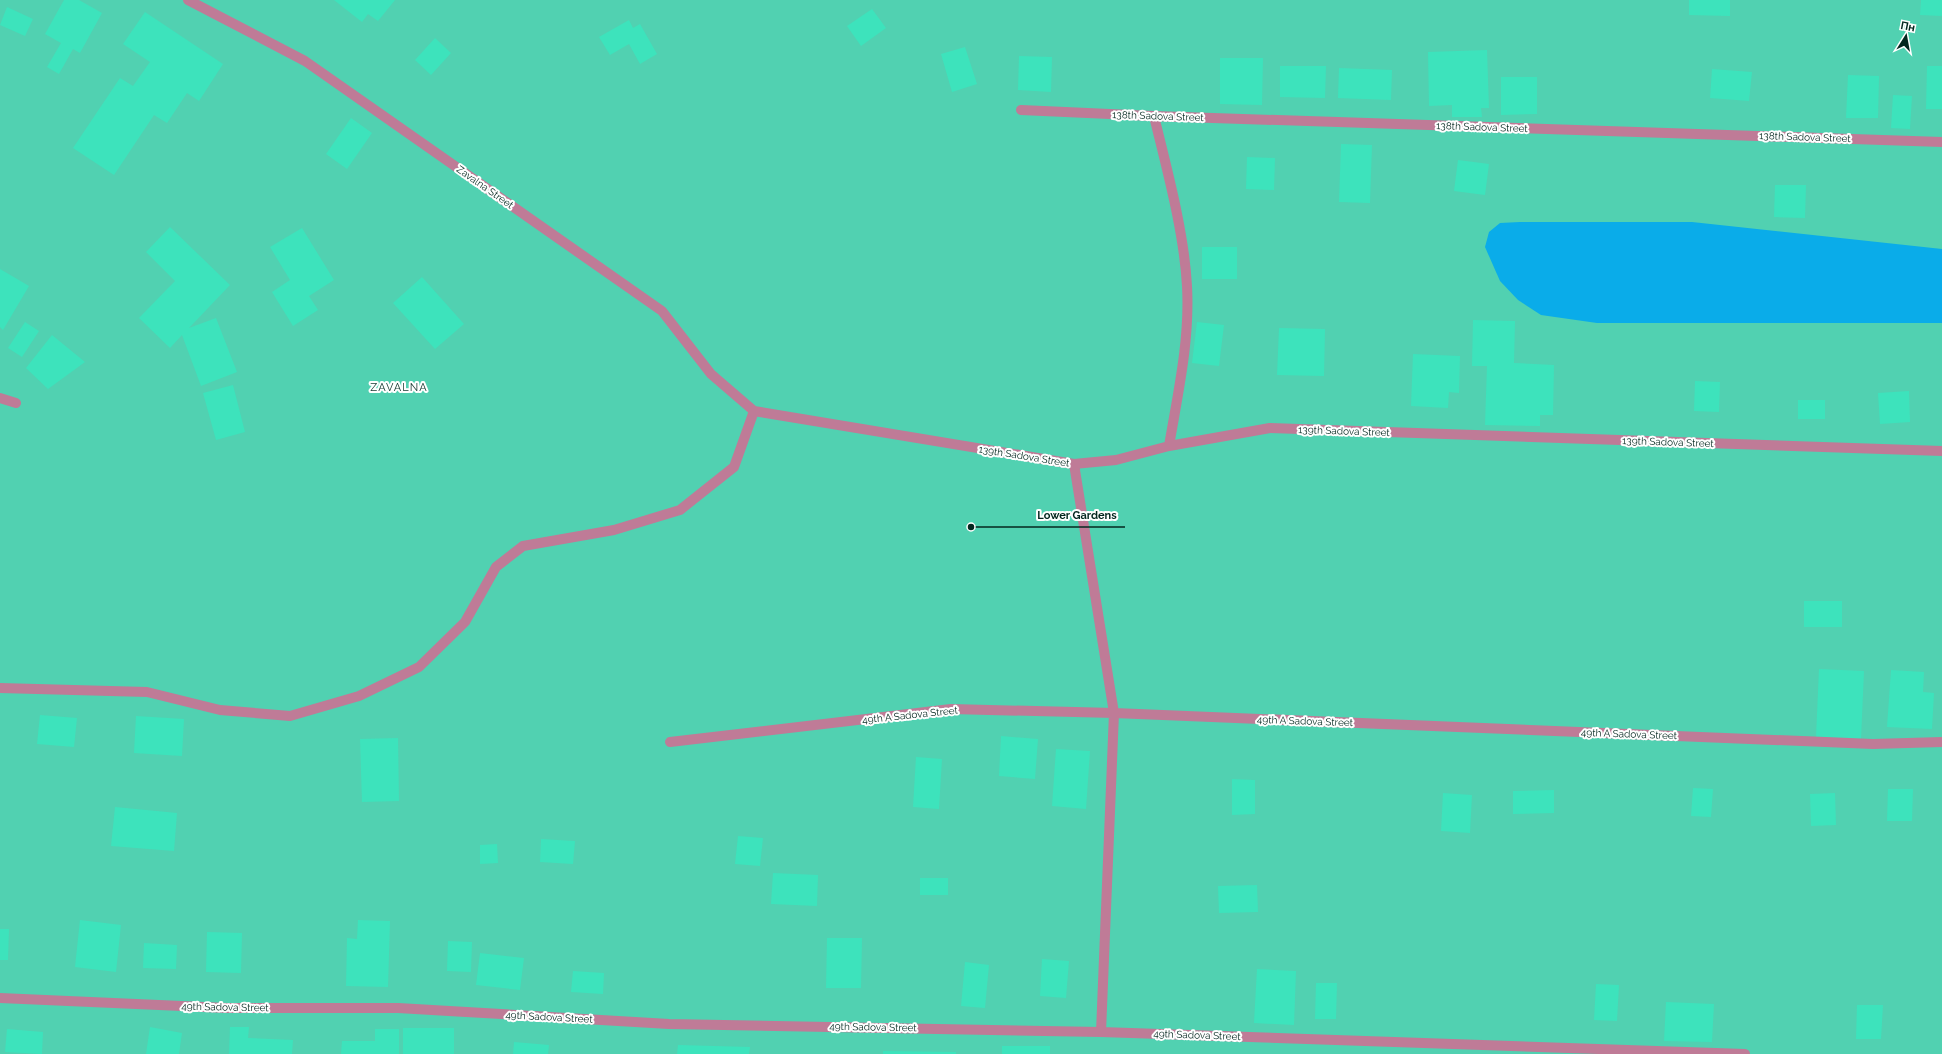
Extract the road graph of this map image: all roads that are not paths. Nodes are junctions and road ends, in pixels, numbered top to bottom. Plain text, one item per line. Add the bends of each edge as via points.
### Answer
1 (188, 0) edge
2 (1021, 110) dead end
3 (1154, 116) junction
4 (1942, 142) edge
5 (0, 398) edge
6 (16, 403) dead end
7 (754, 411) junction
8 (1169, 446) junction
9 (1942, 451) edge
10 (1074, 464) junction
11 (0, 688) edge
12 (1114, 713) junction
13 (670, 742) dead end
14 (1942, 742) edge
15 (0, 998) edge
16 (1101, 1032) junction
17 (1746, 1054) edge

1 - 7 street, Zavalna Street via 305,61 662,311 711,374
2 - 3 street, 138th Sadova Street
3 - 4 street, 138th Sadova Street
3 - 8 street via 1178,221 1187,286 1185,347
5 - 6 street
7 - 10 street, 139th Sadova Street
7 - 11 street via 734,467 680,510 614,530 523,546 496,567 466,622 419,667 359,696 290,716 220,710 147,692
8 - 9 street, 139th Sadova Street via 1270,428
8 - 10 street, 139th Sadova Street via 1116,460
10 - 12 street
12 - 13 street, 49th A Sadova Street via 951,709
12 - 14 street, 49th A Sadova Street via 1873,744
12 - 16 street
15 - 16 street, 49th Sadova Street via 227,1008 398,1008 669,1024
16 - 17 street, 49th Sadova Street

